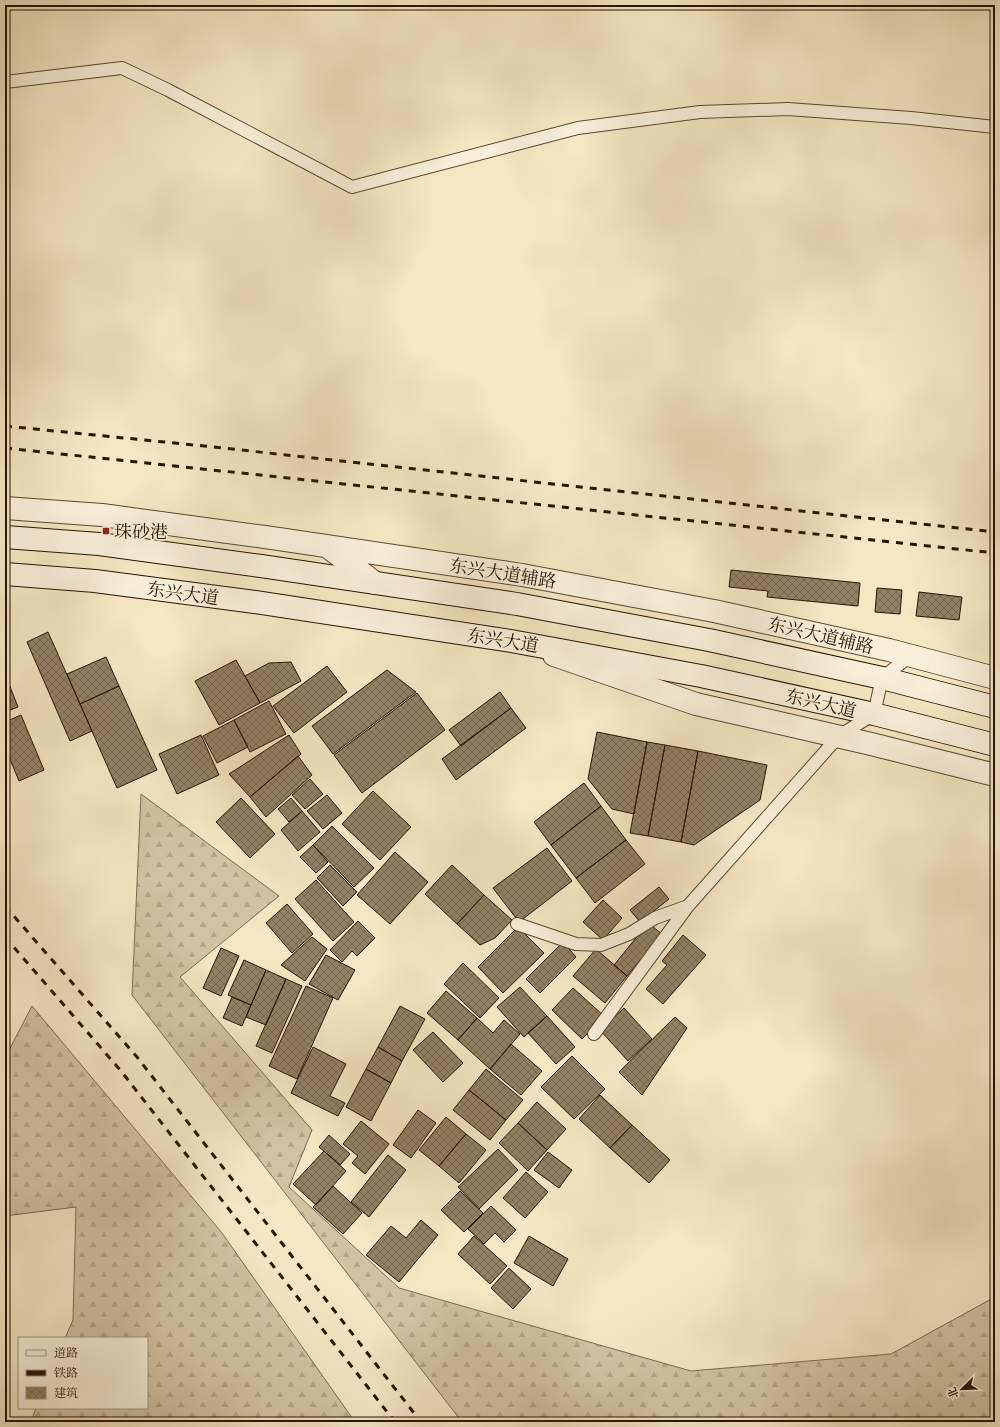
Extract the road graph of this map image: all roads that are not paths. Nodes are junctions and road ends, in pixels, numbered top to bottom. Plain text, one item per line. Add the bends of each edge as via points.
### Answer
1 (5, 82) edge
2 (995, 127) edge
3 (5, 508) edge
4 (5, 537) edge
5 (326, 546) junction
6 (5, 574) edge
7 (375, 583) junction
8 (511, 641) junction
9 (910, 656) junction
10 (882, 678) junction
11 (995, 678) edge
12 (995, 707) edge
13 (874, 714) junction
14 (839, 736) junction
15 (995, 745) edge
16 (995, 775) edge
17 (688, 906) junction
18 (517, 924) dead end
19 (594, 1034) dead end

1 - 2 lane via 122,68 352,187 578,128 700,112 788,110 910,118
3 - 5 main road, 东兴大道辅路 via 102,516
4 - 7 main road, 东兴大道 via 99,544
5 - 7 main road
5 - 9 main road, 东兴大道辅路 via 522,575 691,607
6 - 8 main road, 东兴大道 via 96,581 255,602
7 - 10 main road, 东兴大道 via 517,604 709,640
8 - 13 main road, 东兴大道 via 702,676
8 - 14 main road via 696,704
9 - 10 lane
9 - 11 main road, 东兴大道辅路
10 - 12 main road, 东兴大道
10 - 13 lane
13 - 14 lane
13 - 15 main road, 东兴大道
14 - 16 main road
14 - 17 lane
17 - 18 lane via 655,918 629,934 602,945 576,944
17 - 19 lane

